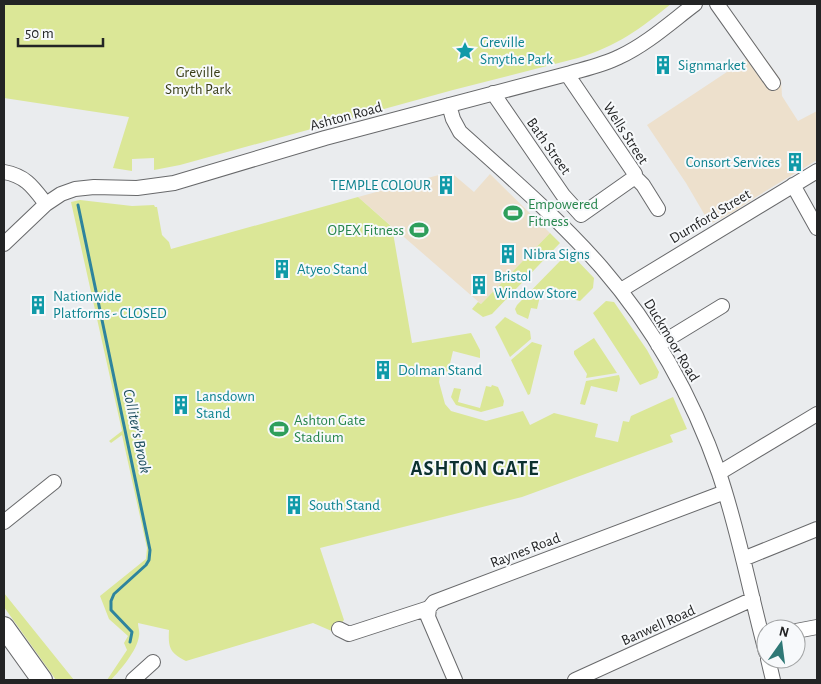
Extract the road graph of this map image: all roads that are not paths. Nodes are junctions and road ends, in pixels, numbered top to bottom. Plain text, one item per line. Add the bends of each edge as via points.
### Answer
1 (695, 4) edge
2 (717, 4) edge
3 (567, 74) junction
4 (773, 83) dead end
5 (493, 93) junction
6 (449, 105) junction
7 (817, 171) edge
8 (4, 172) edge
9 (635, 177) junction
10 (792, 185) junction
11 (46, 204) junction
12 (658, 209) dead end
13 (817, 228) edge
14 (4, 244) edge
15 (620, 290) junction
16 (722, 306) dead end
17 (658, 345) junction
18 (817, 414) edge
19 (719, 472) junction
20 (54, 482) dead end
21 (725, 492) junction
22 (4, 522) edge
23 (817, 529) edge
24 (744, 559) junction
25 (753, 600) junction
26 (429, 608) junction
27 (759, 619) edge
28 (4, 627) edge
29 (338, 629) dead end
30 (4, 648) edge
31 (153, 662) dead end
32 (26, 680) edge
33 (42, 680) edge
34 (134, 680) edge
35 (455, 680) edge
36 (575, 680) edge

1 - 3 street, Ashton Road via 625,54
2 - 4 street
3 - 5 street, Ashton Road
3 - 9 street, Wells Street
5 - 6 street, Ashton Road
5 - 9 street, Bath Street via 558,188 581,215
6 - 11 street, Ashton Road via 174,183 137,188 82,188
6 - 15 street, Duckmoor Road via 460,132 554,218
7 - 10 street, Durnford Street
8 - 11 street via 24,178
9 - 12 street, Wells Street
10 - 13 street
10 - 15 street, Durnford Street
11 - 14 street, Ashton Road
15 - 17 street, Duckmoor Road
16 - 17 street
17 - 19 street, Duckmoor Road via 689,400
18 - 19 street
19 - 21 street, Duckmoor Road
20 - 22 street
21 - 24 street, Duckmoor Road
21 - 26 street, Raynes Road via 434,602
23 - 24 street
24 - 25 street, Duckmoor Road
25 - 27 street, Duckmoor Road
25 - 36 street, Banwell Road
26 - 29 street, Raynes Road via 349,634
26 - 35 street via 428,617
28 - 33 highway
30 - 32 highway
31 - 34 street

